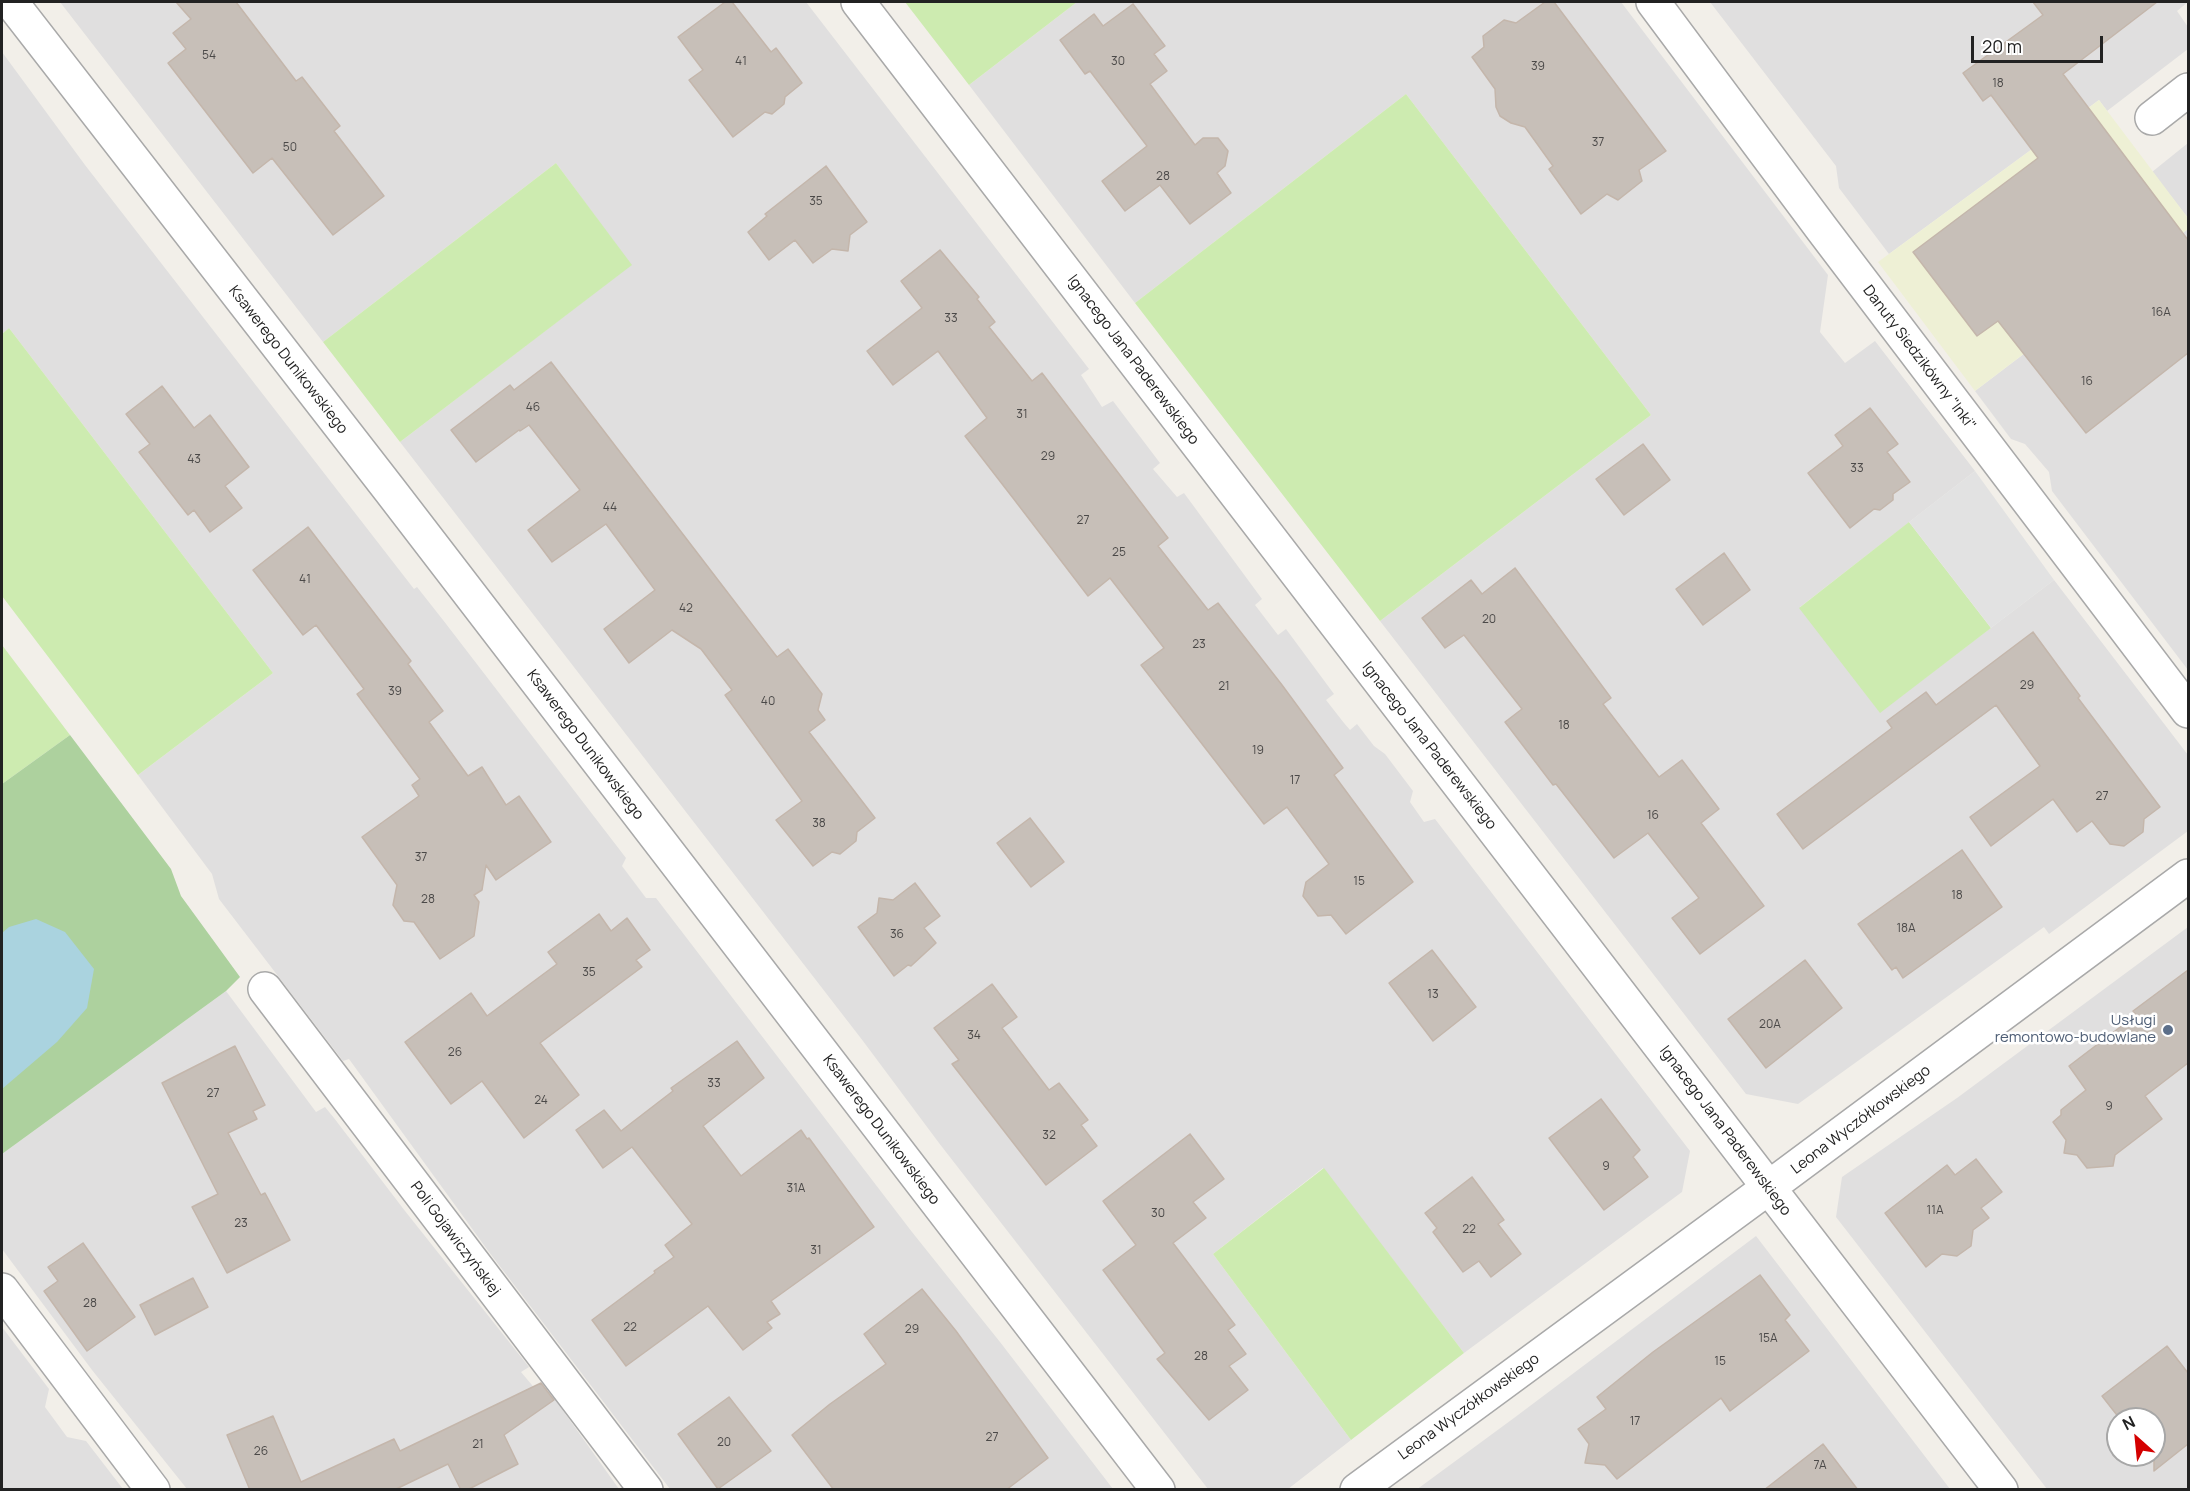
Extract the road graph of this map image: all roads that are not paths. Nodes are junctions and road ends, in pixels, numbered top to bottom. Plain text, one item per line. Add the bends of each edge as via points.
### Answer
1 (11, 2) edge
2 (858, 2) edge
3 (1653, 2) edge
4 (2188, 90) edge
5 (2152, 118) dead end
6 (2188, 711) edge
7 (2188, 876) edge
8 (265, 989) dead end
9 (1768, 1188) junction
10 (2, 1290) edge
11 (153, 1490) edge
12 (646, 1490) edge
13 (1158, 1490) edge
14 (1357, 1490) edge
15 (2001, 1490) edge

1 - 13 street, Ksawerego Dunikowskiego
2 - 9 street, Ignacego Jana Paderewskiego
3 - 6 street, Danuty Siedzikówny "Inki"
4 - 5 street
7 - 9 street, Leona Wyczółkowskiego
8 - 12 street, Poli Gojawiczyńskiej
9 - 14 street, Leona Wyczółkowskiego
9 - 15 street, Ignacego Jana Paderewskiego
10 - 11 street

